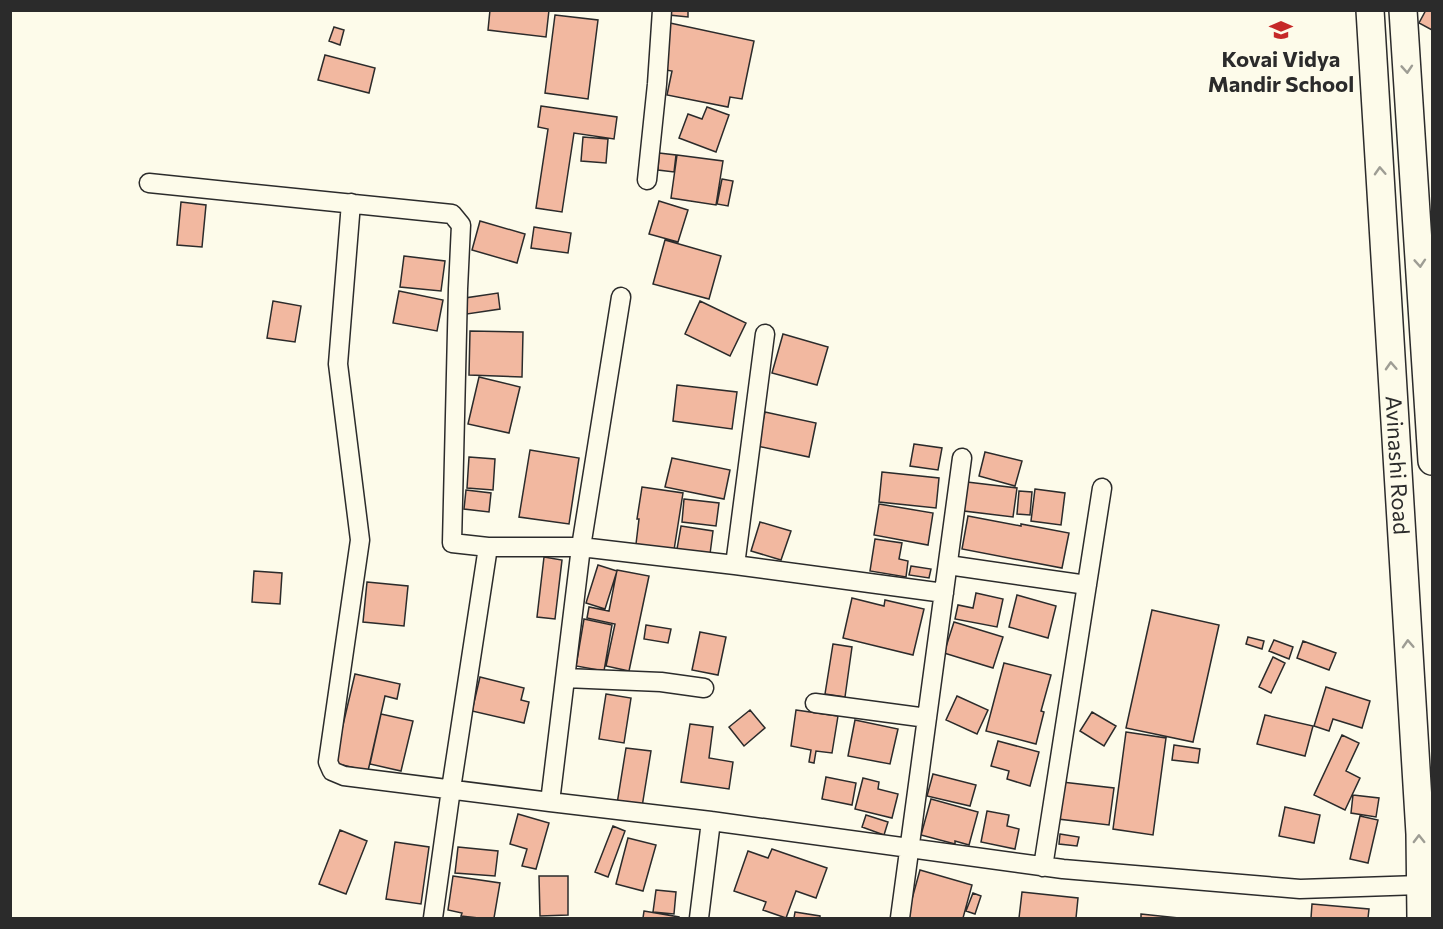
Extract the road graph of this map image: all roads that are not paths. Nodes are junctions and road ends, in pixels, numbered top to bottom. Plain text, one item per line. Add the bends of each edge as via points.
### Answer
1 (662, 10) edge
2 (1370, 10) edge
3 (1403, 10) edge
4 (647, 180) dead end
5 (149, 183) dead end
6 (351, 203) junction
7 (621, 297) dead end
8 (765, 334) dead end
9 (962, 458) dead end
10 (1432, 461) edge
11 (1102, 488) dead end
12 (488, 547) junction
13 (581, 547) junction
14 (735, 565) junction
15 (948, 565) junction
16 (1087, 585) junction
17 (944, 593) junction
18 (565, 678) junction
19 (704, 688) dead end
20 (815, 703) dead end
21 (927, 718) junction
22 (451, 789) junction
23 (550, 802) junction
24 (711, 821) junction
25 (909, 848) junction
26 (1043, 867) junction
27 (1420, 885) junction
28 (433, 918) edge
29 (699, 918) edge
30 (900, 918) edge
31 (1421, 918) edge

1 - 4 street
27 -> 2 main road, Avinashi Road
3 -> 10 main road, Avinashi Road
5 - 6 street
6 - 12 street via 452,214 461,225 452,543
6 - 22 street via 338,364 360,540 328,762 332,771 344,776
7 - 13 street
8 - 14 street
9 - 15 street
11 - 16 street
12 - 13 street
12 - 22 street
13 - 14 street
13 - 18 street
14 - 17 street
15 - 16 street
15 - 17 street
16 - 26 street
17 - 21 street
18 - 19 street
18 - 23 street
20 - 21 street
21 - 25 street
22 - 23 street
22 - 28 street
23 - 24 street
24 - 25 street
24 - 29 street
25 - 26 street
25 - 30 street
26 - 27 street via 1300,889
27 - 31 main road, Avinashi Road

